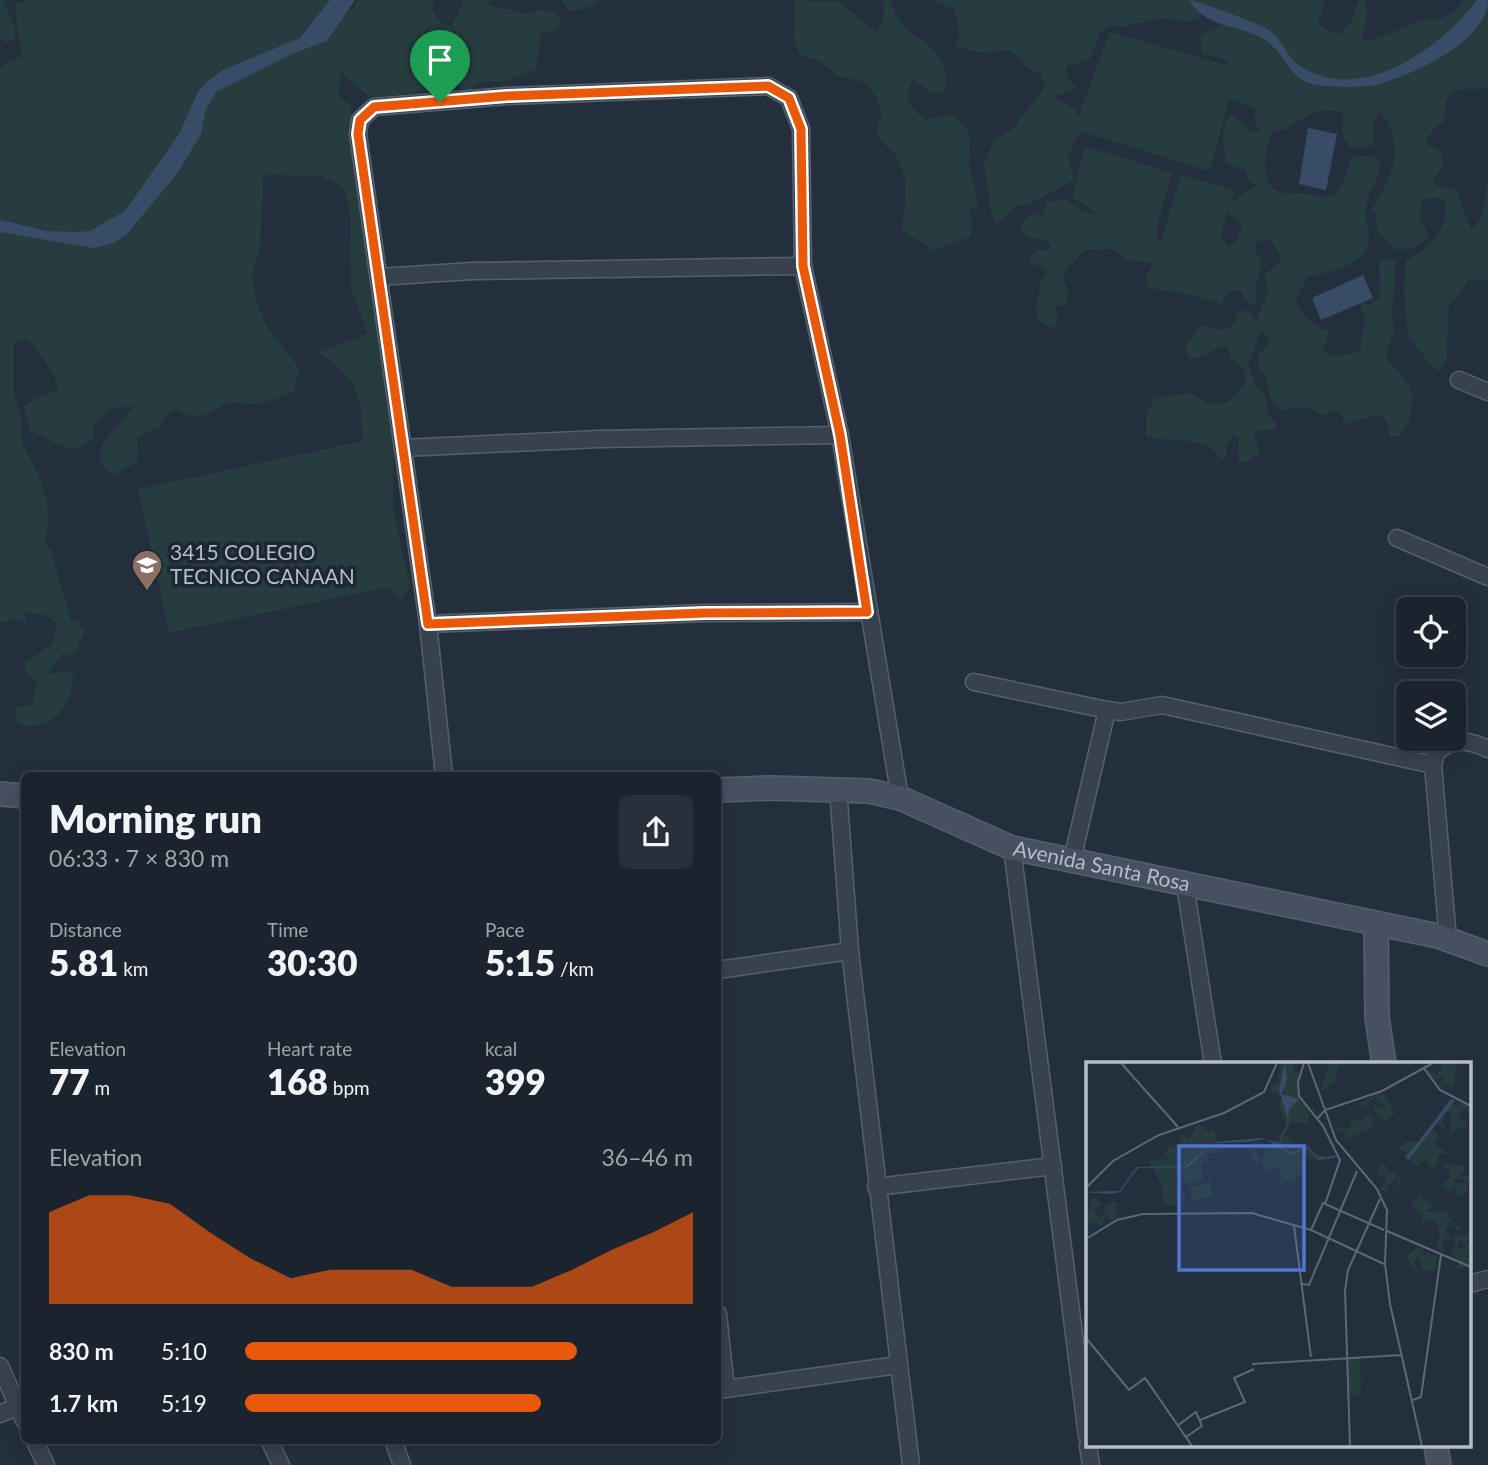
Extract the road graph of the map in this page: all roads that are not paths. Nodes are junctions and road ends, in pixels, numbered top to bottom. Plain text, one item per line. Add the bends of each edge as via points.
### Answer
1 (803, 266) junction
2 (379, 277) junction
3 (1459, 380) dead end
4 (1488, 392) edge
5 (840, 435) junction
6 (403, 448) junction
7 (1397, 538) dead end
8 (1488, 577) edge
9 (867, 612) junction
10 (428, 624) junction
11 (974, 682) dead end
12 (1107, 710) junction
13 (1488, 749) edge
14 (1433, 765) junction
15 (443, 772) edge
16 (838, 788) junction
17 (721, 790) edge
18 (0, 794) edge
19 (21, 797) edge
20 (900, 798) junction
21 (1012, 848) junction
22 (1072, 860) junction
23 (1185, 885) junction
24 (1376, 924) junction
25 (1448, 940) junction
26 (850, 951) junction
27 (1488, 954) edge
28 (721, 970) edge
29 (1213, 1062) edge
30 (1384, 1062) edge
31 (1054, 1166) junction
32 (876, 1187) junction
33 (1488, 1279) edge
34 (1470, 1284) edge
35 (1081, 1334) edge
36 (898, 1365) junction
37 (0, 1366) edge
38 (721, 1371) edge
39 (722, 1390) edge
40 (21, 1413) edge
41 (0, 1414) edge
42 (1086, 1419) edge
43 (36, 1444) edge
44 (271, 1444) edge
45 (394, 1444) edge
46 (46, 1465) edge
47 (281, 1465) edge
48 (402, 1465) edge
49 (911, 1465) edge

1 - 2 street via 472,271
1 - 2 street via 801,129 789,98 768,86 507,96 374,107 360,120 358,134
1 - 5 street
2 - 6 street
3 - 4 street
5 - 6 street
5 - 9 street
6 - 10 street
7 - 8 street
9 - 10 street
9 - 20 street
10 - 15 street
11 - 12 street
12 - 14 street via 1162,705
12 - 22 street
13 - 14 street via 1456,740 1436,753
14 - 25 street
16 - 17 main road, Avenida Santa Rosa
16 - 20 main road, Avenida Santa Rosa
16 - 26 street
18 - 19 main road
20 - 21 main road, Avenida Santa Rosa
21 - 22 main road, Avenida Santa Rosa
21 - 31 street
22 - 23 main road, Avenida Santa Rosa
23 - 24 main road, Avenida Santa Rosa
23 - 29 street
24 - 25 main road, Avenida Santa Rosa
24 - 30 main road via 1377,1017
25 - 27 main road, Avenida Santa Rosa
26 - 28 street
26 - 32 street
31 - 32 street
31 - 35 street
32 - 36 street
33 - 34 street
35 - 42 street
36 - 39 street
36 - 49 street
37 - 40 street
38 - 39 street
40 - 41 street
43 - 46 street
44 - 47 street
45 - 48 street

